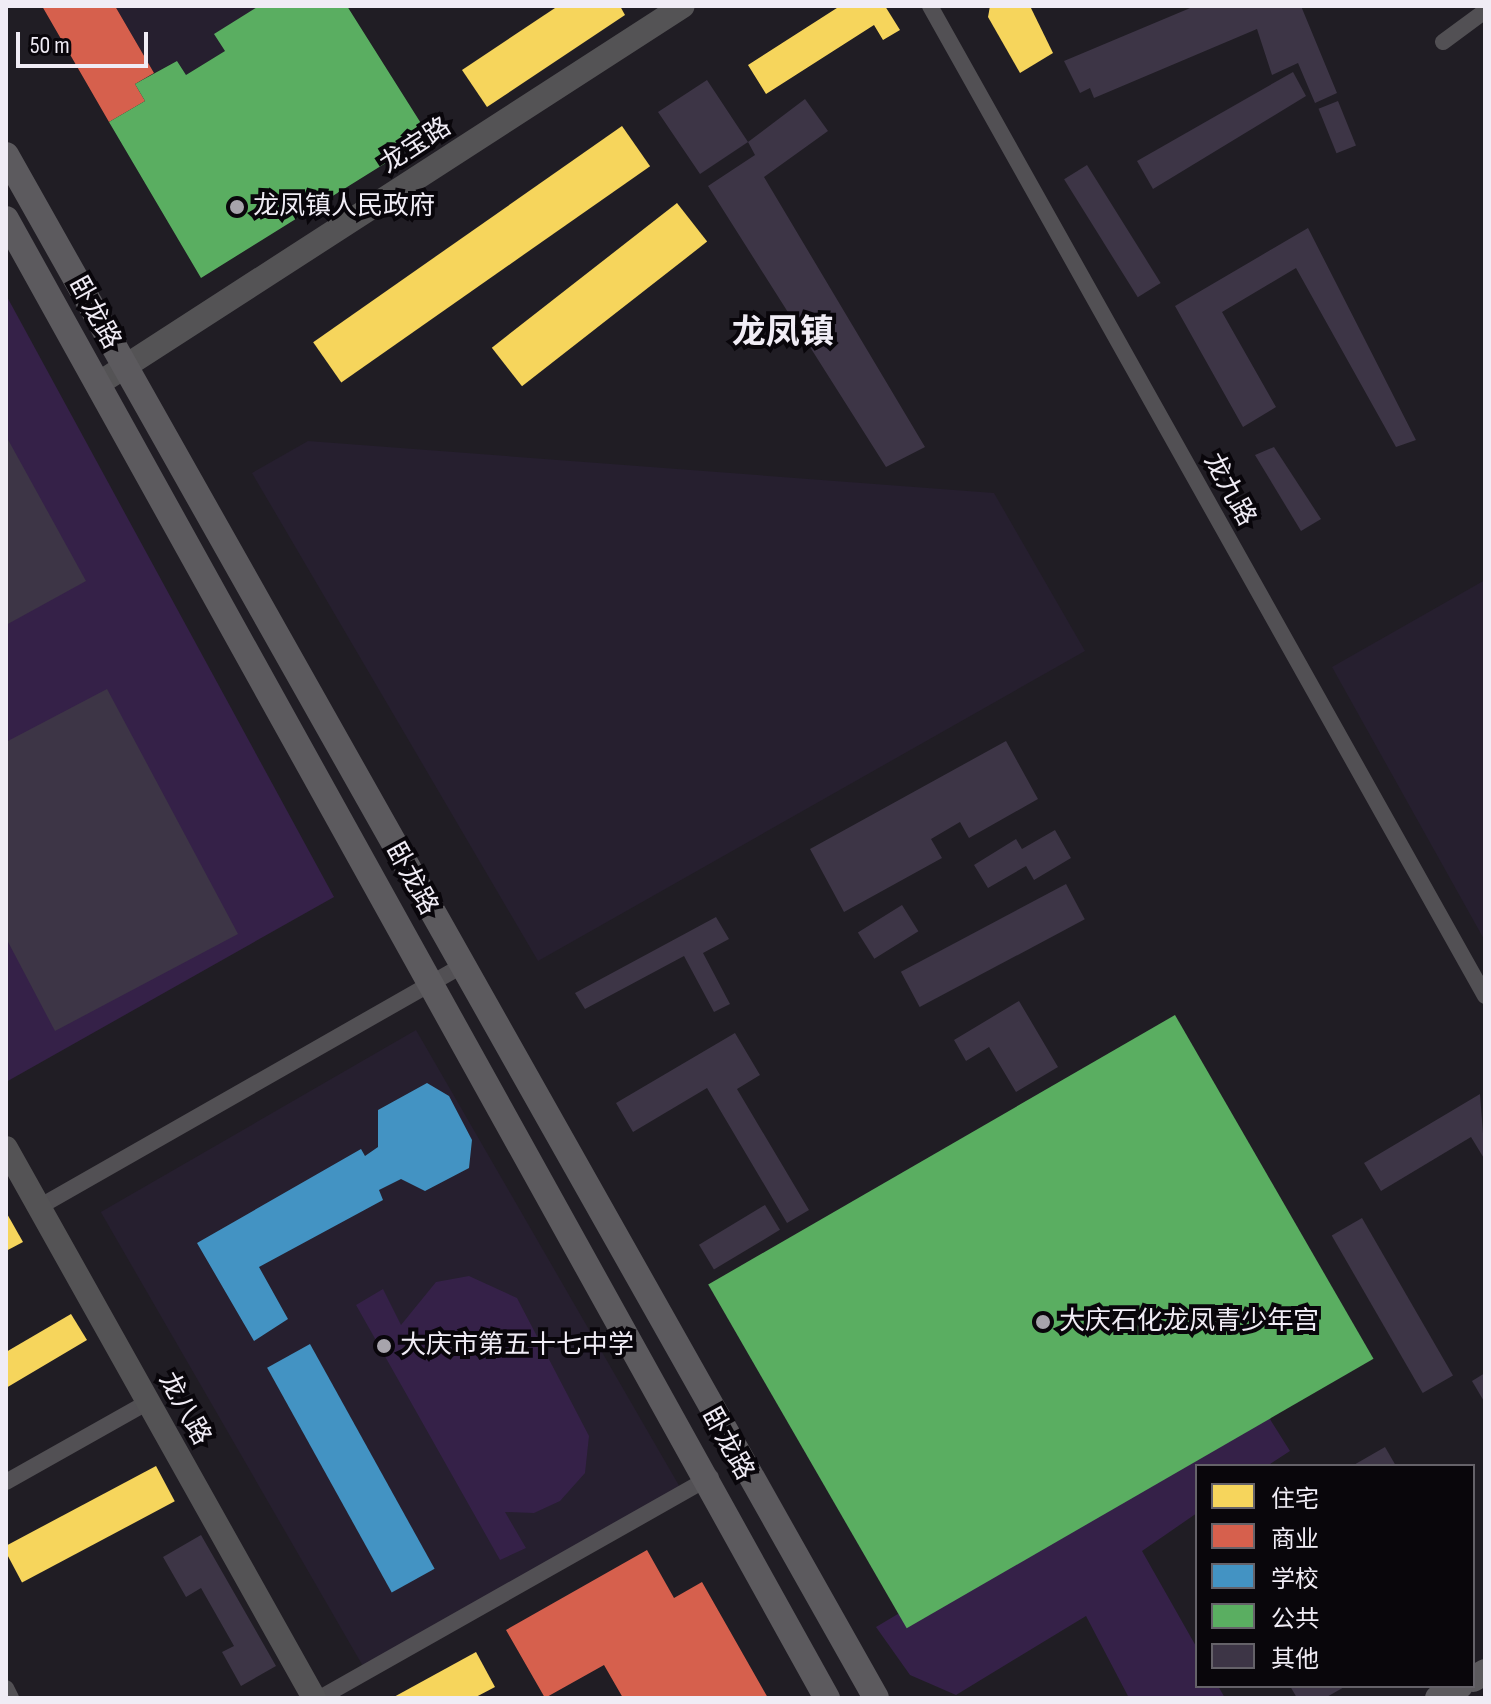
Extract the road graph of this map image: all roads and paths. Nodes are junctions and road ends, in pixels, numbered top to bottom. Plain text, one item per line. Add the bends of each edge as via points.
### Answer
1 (683, 6) edge
2 (930, 6) edge
3 (1485, 11) edge
4 (1443, 42) dead end
5 (6, 155) edge
6 (6, 219) edge
7 (124, 368) junction
8 (98, 384) junction
9 (460, 967) junction
10 (435, 981) junction
11 (1485, 996) edge
12 (6, 1148) edge
13 (39, 1207) junction
14 (148, 1402) junction
15 (711, 1477) junction
16 (6, 1482) edge
17 (6, 1688) edge
18 (1456, 1688) edge
19 (11, 1698) edge
20 (314, 1698) edge
21 (320, 1698) edge
22 (827, 1698) edge
23 (876, 1698) edge
24 (1438, 1698) edge

1 - 7 street, 龙宝路
2 - 11 street, 龙九路
3 - 4 street
5 - 7 main road, 卧龙路
6 - 8 main road, 卧龙路
7 - 8 street, 龙宝路
7 - 9 main road, 卧龙路
8 - 10 main road, 卧龙路
9 - 10 street
9 - 23 main road, 卧龙路 via 816,1602
10 - 13 street
10 - 15 main road, 卧龙路
12 - 13 street, 龙八路
13 - 14 street, 龙八路
14 - 16 street
14 - 20 street, 龙八路
15 - 21 street
15 - 22 main road, 卧龙路
17 - 19 street
18 - 24 main road

